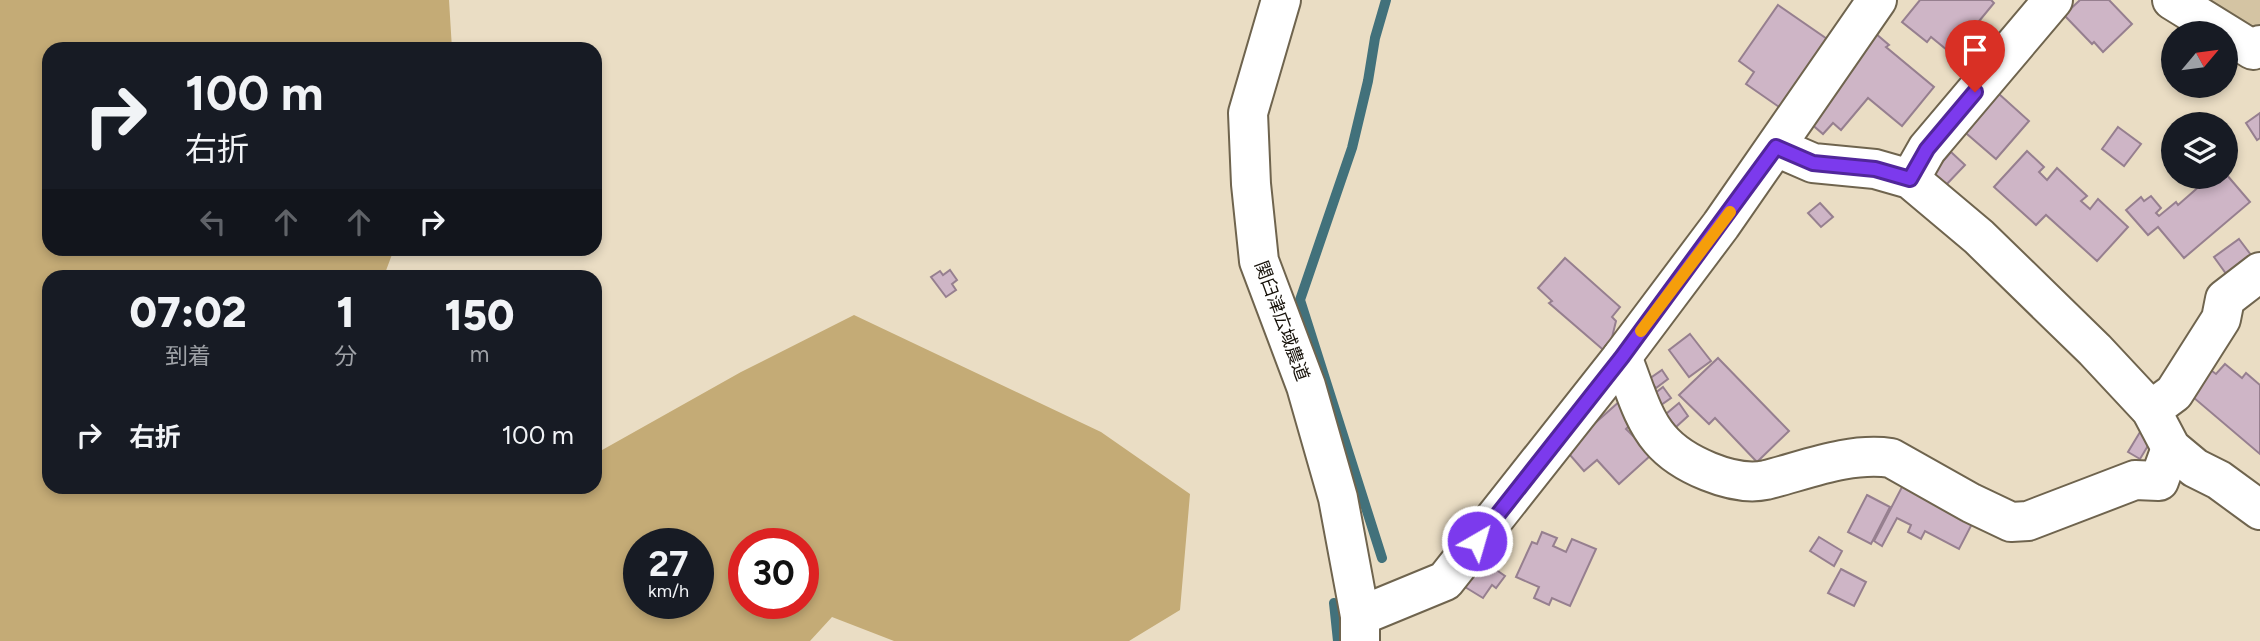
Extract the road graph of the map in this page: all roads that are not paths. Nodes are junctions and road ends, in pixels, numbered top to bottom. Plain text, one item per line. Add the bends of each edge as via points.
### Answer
1 (1280, 0) edge
2 (1877, 0) edge
3 (2053, 0) edge
4 (2172, 0) edge
5 (2260, 46) edge
6 (1776, 147) junction
7 (1910, 179) junction
8 (2260, 272) edge
9 (1622, 357) junction
10 (2151, 410) junction
11 (2171, 448) junction
12 (2260, 510) edge
13 (1360, 629) edge

1 - 13 street, 関臼津広域農道 via 1248,113 1259,261 1306,386 1338,498
2 - 6 street
3 - 7 street via 1927,149
4 - 5 street via 2253,50
6 - 7 street via 1813,163 1875,169
6 - 9 street
7 - 10 street via 1979,237
8 - 10 street via 2225,299 2221,319 2174,393
9 - 11 street via 1661,440 1706,472 1741,481 1877,456 1891,458 2011,522 2028,521 2134,480 2159,481
9 - 13 street via 1445,581
10 - 11 street
11 - 12 street

